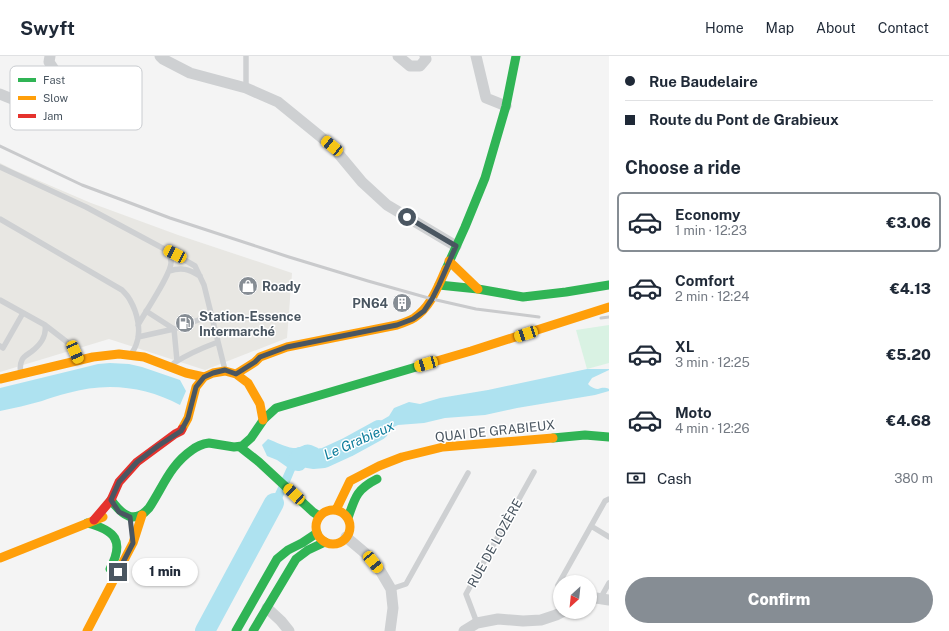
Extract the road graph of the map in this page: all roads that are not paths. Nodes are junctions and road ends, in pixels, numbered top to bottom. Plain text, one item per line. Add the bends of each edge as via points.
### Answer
1 (50, 56) edge
2 (160, 56) edge
3 (246, 56) edge
4 (398, 56) edge
5 (425, 56) edge
6 (476, 56) edge
7 (516, 56) edge
8 (53, 66) edge
9 (246, 88) junction
10 (0, 94) edge
11 (10, 98) edge
12 (506, 106) junction
13 (0, 167) edge
14 (0, 219) edge
15 (456, 246) junction
16 (167, 250) junction
17 (449, 261) junction
18 (169, 271) junction
19 (200, 276) junction
20 (439, 285) junction
21 (609, 285) edge
22 (478, 289) junction
23 (0, 300) edge
24 (609, 307) edge
25 (146, 311) junction
26 (23, 313) junction
27 (212, 315) junction
28 (45, 326) junction
29 (138, 326) junction
30 (174, 329) junction
31 (138, 337) junction
32 (218, 342) junction
33 (0, 346) edge
34 (130, 355) junction
35 (79, 361) junction
36 (255, 362) junction
37 (173, 364) junction
38 (225, 370) junction
39 (186, 373) junction
40 (21, 374) junction
41 (236, 374) junction
42 (204, 377) junction
43 (0, 379) edge
44 (248, 383) junction
45 (196, 387) junction
46 (260, 404) junction
47 (276, 408) junction
48 (263, 420) junction
49 (609, 437) edge
50 (249, 442) junction
51 (566, 446) dead end
52 (240, 447) junction
53 (514, 450) dead end
54 (259, 462) junction
55 (534, 472) dead end
56 (468, 473) dead end
57 (382, 476) dead end
58 (609, 499) edge
59 (111, 500) junction
60 (336, 510) junction
61 (119, 512) junction
62 (316, 514) junction
63 (142, 515) junction
64 (130, 517) junction
65 (348, 518) junction
66 (90, 521) junction
67 (591, 526) junction
68 (317, 533) junction
69 (346, 537) junction
70 (609, 537) edge
71 (325, 542) junction
72 (133, 543) junction
73 (0, 558) edge
74 (564, 575) edge
75 (609, 583) edge
76 (391, 589) junction
77 (600, 600) edge
78 (266, 608) junction
79 (553, 616) edge
80 (477, 623) junction
81 (88, 628) edge
82 (236, 631) edge
83 (253, 631) edge
84 (289, 631) edge
85 (390, 631) edge
86 (464, 631) edge

1 - 8 street
2 - 9 street via 190,73
3 - 9 lane
4 - 5 street via 410,66 420,66 426,59
6 - 12 street via 486,98
7 - 12 main road
9 - 15 street via 278,102 332,146 362,182 387,205
10 - 11 street
12 - 15 main road via 485,178
13 - 16 lane
14 - 29 lane via 122,290 135,311
15 - 17 main road
16 - 18 lane via 171,262
16 - 19 lane via 195,266
17 - 20 main road
17 - 22 main road
18 - 19 lane via 185,269
18 - 25 lane
19 - 27 lane
20 - 22 main road
20 - 36 main road via 424,311 413,319 397,325 287,347 266,354
21 - 22 main road via 523,297
23 - 26 lane
24 - 47 main road via 471,351
25 - 29 lane
25 - 30 lane
26 - 28 lane
26 - 33 lane via 3,348
27 - 30 lane
27 - 32 lane
28 - 35 lane via 67,342
28 - 40 lane via 45,336 41,343 21,361
29 - 31 lane
30 - 31 lane
30 - 37 lane
31 - 34 lane
32 - 37 lane via 203,347
32 - 38 lane
34 - 35 main road via 119,354
34 - 37 main road
35 - 40 main road
36 - 41 main road
36 - 44 main road
37 - 39 main road
38 - 41 main road
38 - 42 main road
39 - 42 main road
39 - 45 street
40 - 43 main road
41 - 44 main road
42 - 45 main road
44 - 46 main road
45 - 59 main road via 188,418 181,431 137,462 119,482
46 - 47 main road
46 - 48 main road
47 - 48 main road
48 - 50 main road
49 - 60 main road, QUAI DE GRABIEUX via 585,435 443,447 402,457 350,481
50 - 52 main road
50 - 54 main road
51 - 53 main road, QUAI DE GRABIEUX
52 - 54 main road
52 - 63 main road via 207,442 189,451 173,466 150,508
54 - 62 main road
55 - 80 lane, RUE DE LOZÈRE via 466,594
56 - 76 lane via 406,584
57 - 65 main road via 359,490
58 - 67 lane
59 - 61 main road
59 - 66 main road
60 - 62 main road
60 - 65 main road
61 - 64 main road
61 - 66 main road
62 - 68 main road
63 - 64 main road
63 - 72 main road
64 - 72 main road
65 - 69 main road via 350,525
66 - 73 main road
66 - 81 main road via 112,534 118,547 116,557 93,603
67 - 70 lane
67 - 74 lane
68 - 71 main road
68 - 82 main road via 278,559
69 - 71 main road via 339,543
69 - 76 street via 365,553
71 - 78 main road via 296,559
72 - 81 main road
75 - 77 lane
76 - 85 street via 393,608
78 - 83 main road
78 - 84 street
79 - 80 street via 541,620 498,619
80 - 86 street

